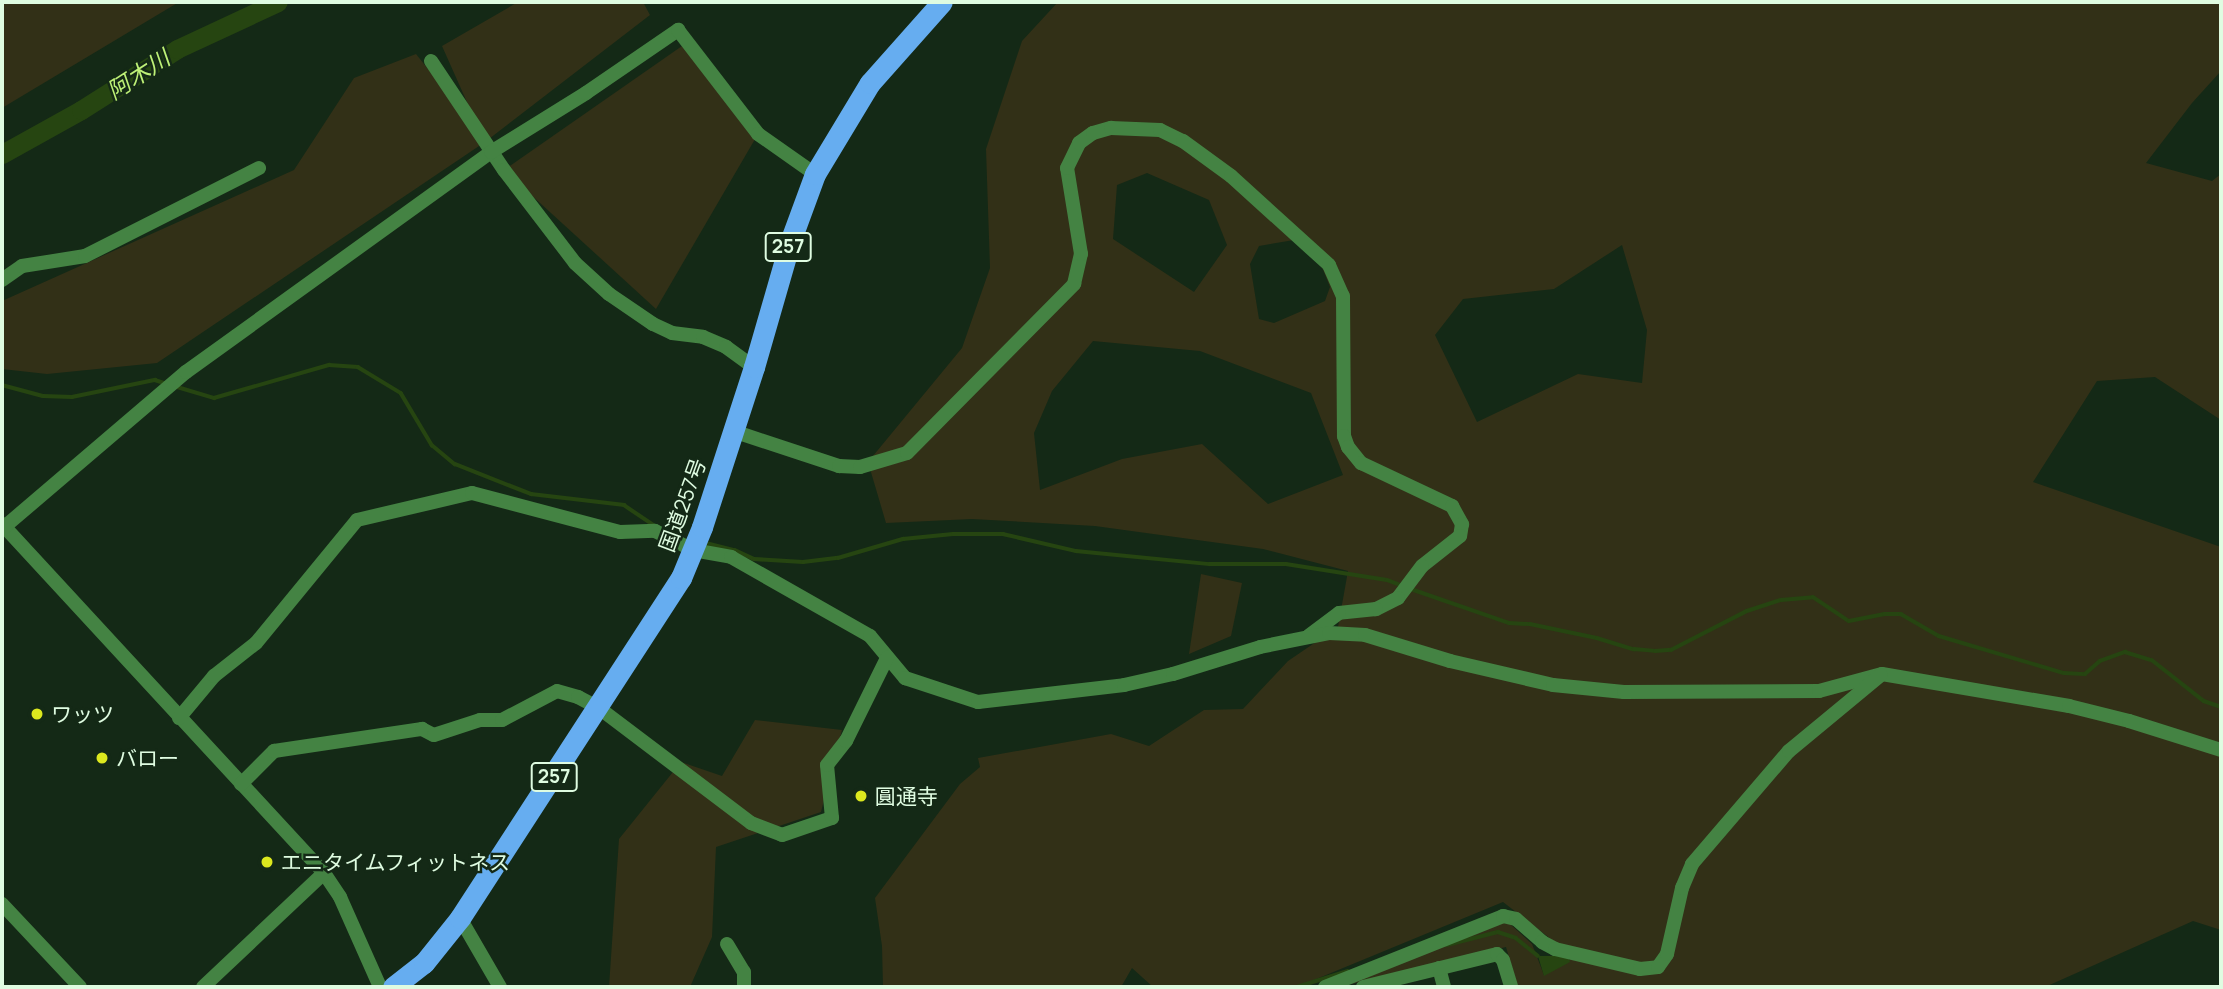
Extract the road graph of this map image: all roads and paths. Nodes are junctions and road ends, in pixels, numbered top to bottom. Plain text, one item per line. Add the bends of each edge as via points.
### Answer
1 (942, 2) edge
2 (432, 61) dead end
3 (491, 152) junction
4 (259, 168) dead end
5 (815, 174) junction
6 (2, 280) edge
7 (754, 367) junction
8 (733, 431) junction
9 (3, 527) edge
10 (694, 550) junction
11 (1308, 636) junction
12 (887, 658) junction
13 (1882, 674) junction
14 (599, 708) junction
15 (179, 718) junction
16 (2221, 750) edge
17 (241, 785) junction
18 (324, 873) junction
19 (2, 904) edge
20 (460, 918) junction
21 (727, 944) dead end
22 (1439, 968) junction
23 (1371, 986) edge
24 (80, 987) edge
25 (202, 987) edge
26 (380, 987) edge
27 (393, 987) edge
28 (500, 987) edge
29 (744, 987) edge
30 (1325, 987) edge
31 (1444, 987) edge
32 (1511, 987) edge

1 - 5 highway, 国道257号 / 257 via 870,83
2 - 3 street
3 - 5 street via 678,30 758,134
3 - 7 street via 575,263 609,294 653,324 672,333 703,337
3 - 9 street via 186,372
4 - 6 street via 85,256 22,266
5 - 7 highway, 国道257号 / 257
7 - 8 highway, 国道257号 / 257
8 - 10 highway, 国道257号 / 257
8 - 11 street via 839,466 860,467 907,453 1074,284 1081,254 1067,168 1079,143 1111,128 1160,130 1231,176 1322,257 1343,296 1348,447 1361,463 1452,506 1462,524 1460,536 1422,566 1388,605 1339,613
9 - 15 street
10 - 12 street via 731,557 782,583 870,636
10 - 14 highway, 国道257号 / 257
10 - 15 street via 655,531 620,532 472,493 357,520 256,643 214,676
11 - 12 street via 1149,680 1008,701 978,702 905,678
11 - 13 street via 1365,635 1509,676 1624,692 1819,691
12 - 14 street via 846,741 827,765 832,818 782,835 751,823
13 - 16 street via 2069,706
13 - 30 street via 1789,751 1692,864 1667,954 1658,967 1640,969 1555,949 1516,919 1503,916
14 - 17 street via 557,691 502,720 480,720 434,736 422,729 292,746 274,751
14 - 20 highway, 国道257号 / 257
15 - 17 street
17 - 18 street
18 - 25 street
18 - 26 street via 340,897
19 - 24 street
20 - 27 highway, 国道257号 / 257 via 424,963
20 - 28 street
21 - 29 street via 744,972
22 - 23 street
22 - 31 street
22 - 32 street via 1497,954

